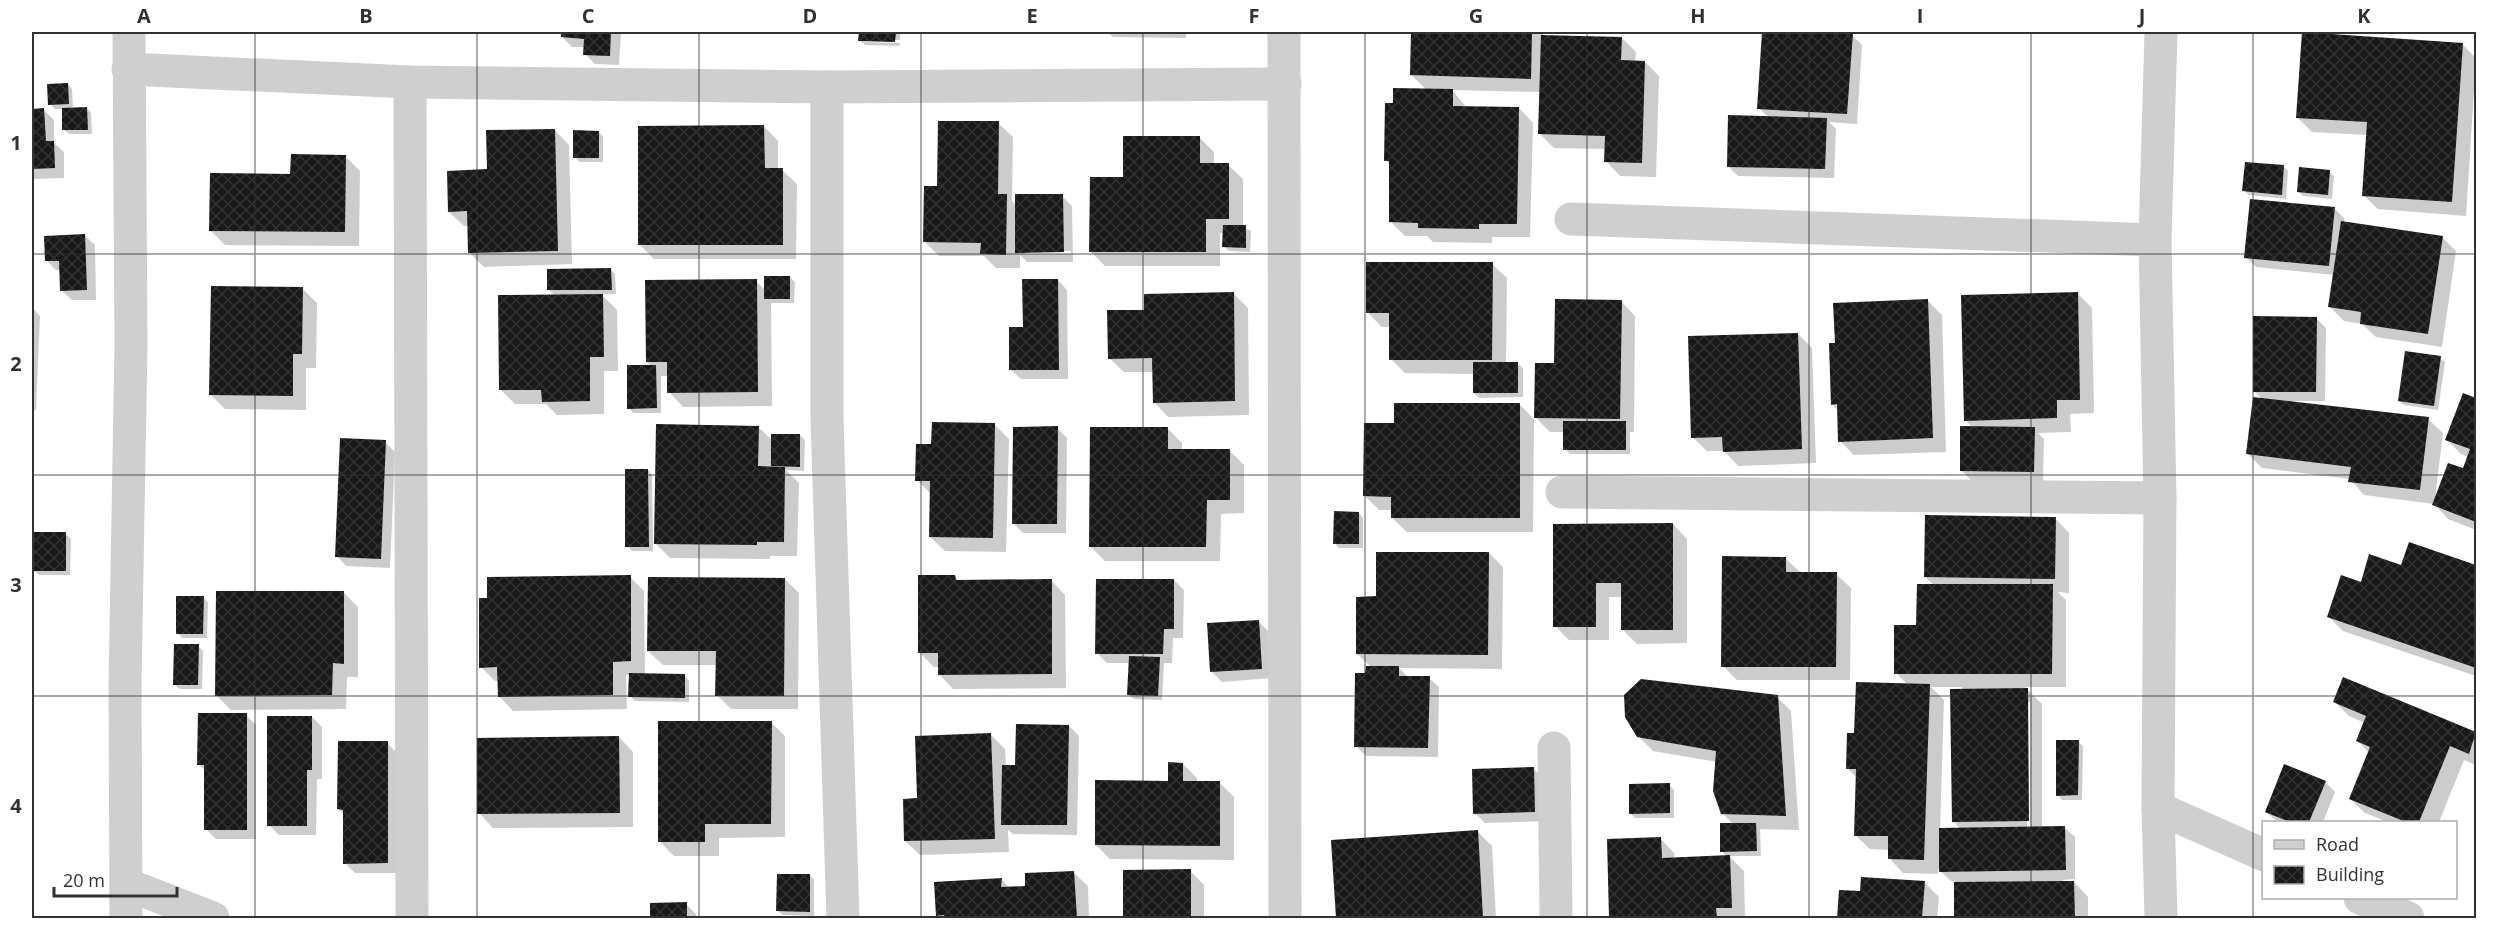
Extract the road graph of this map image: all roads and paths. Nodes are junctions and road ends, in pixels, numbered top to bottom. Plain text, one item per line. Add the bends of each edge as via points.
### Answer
1 (129, 32) edge
2 (1284, 32) edge
3 (2161, 32) edge
4 (128, 69) junction
5 (410, 82) junction
6 (1285, 84) junction
7 (827, 87) junction
8 (1571, 219) dead end
9 (2155, 240) junction
10 (1562, 492) dead end
11 (2160, 498) junction
12 (1554, 748) dead end
13 (2158, 808) junction
14 (2262, 854) edge
15 (126, 884) junction
16 (2365, 899) edge
17 (126, 918) edge
18 (213, 918) edge
19 (412, 918) edge
20 (843, 918) edge
21 (1285, 918) edge
22 (1556, 918) edge
23 (2161, 918) edge
24 (2408, 918) edge

1 - 4 street
2 - 6 street
3 - 9 street
4 - 5 street
4 - 15 street via 131,346
5 - 7 street
5 - 19 street
6 - 7 street
6 - 21 street
7 - 20 street via 827,419
8 - 9 street
9 - 11 street
10 - 11 street
11 - 13 street
12 - 22 street
13 - 14 street
13 - 23 street
15 - 17 street
15 - 18 street
16 - 24 street

